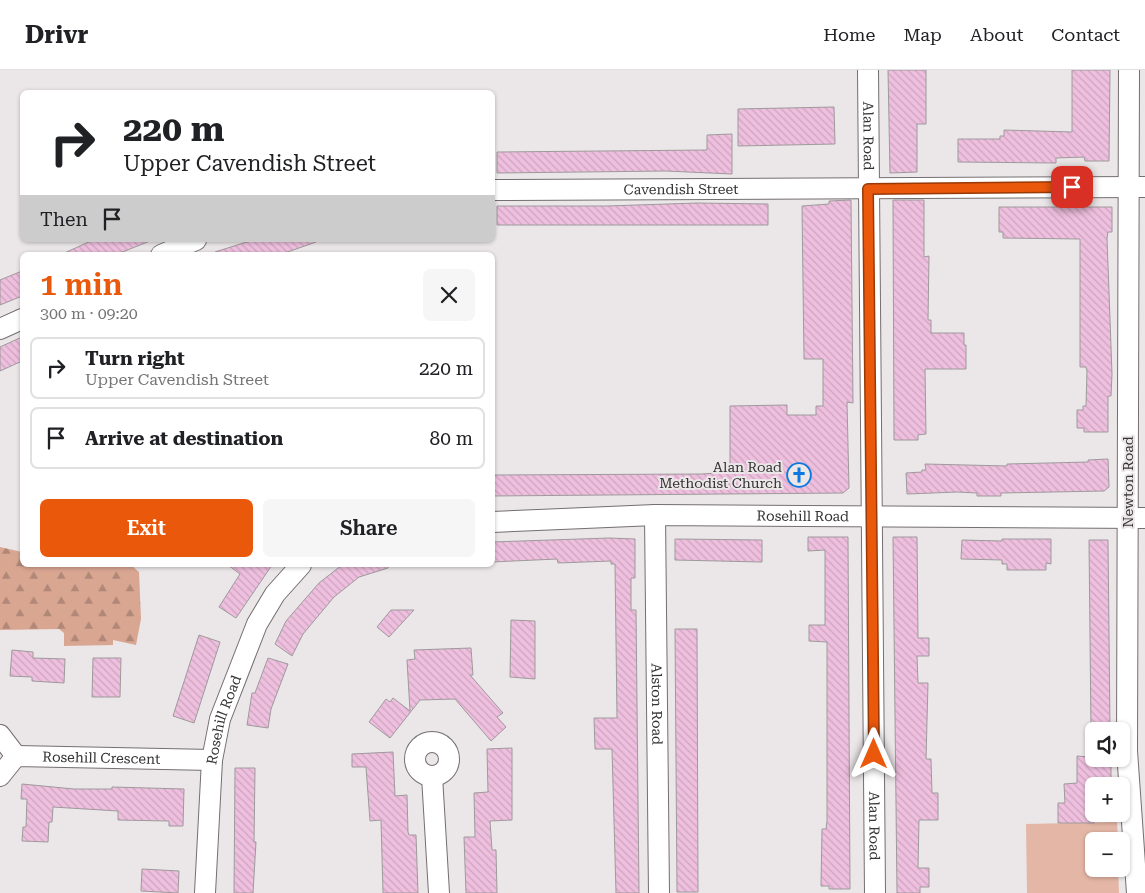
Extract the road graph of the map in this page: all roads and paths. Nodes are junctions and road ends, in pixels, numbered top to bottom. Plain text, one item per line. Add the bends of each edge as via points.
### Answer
1 (868, 70) edge
2 (1129, 70) edge
3 (1137, 187) edge
4 (868, 189) junction
5 (495, 190) edge
6 (191, 242) edge
7 (168, 252) edge
8 (20, 319) edge
9 (0, 329) edge
10 (655, 515) junction
11 (873, 516) junction
12 (1137, 518) edge
13 (495, 522) edge
14 (299, 567) edge
15 (0, 735) edge
16 (16, 756) junction
17 (212, 760) junction
18 (0, 776) edge
19 (432, 776) dead end
20 (205, 893) edge
21 (439, 893) edge
22 (658, 893) edge
23 (875, 893) edge
24 (1136, 893) edge

1 - 4 street, Alan Road
2 - 3 street, Newton Road
3 - 4 street, Cavendish Street
3 - 12 street, Newton Road
4 - 5 street, Cavendish Street
4 - 11 street, Alan Road
6 - 7 street
8 - 9 street
10 - 11 street, Rosehill Road
10 - 13 street, Rosehill Road
10 - 22 street, Alston Road
11 - 12 street, Rosehill Road
11 - 23 street, Alan Road
12 - 24 street, Newton Road via 1127,751
14 - 17 street, Rosehill Road via 275,594 257,624 220,719
15 - 16 street
16 - 17 street, Rosehill Crescent
16 - 18 street
17 - 20 street, Rosehill Road
19 - 21 street

